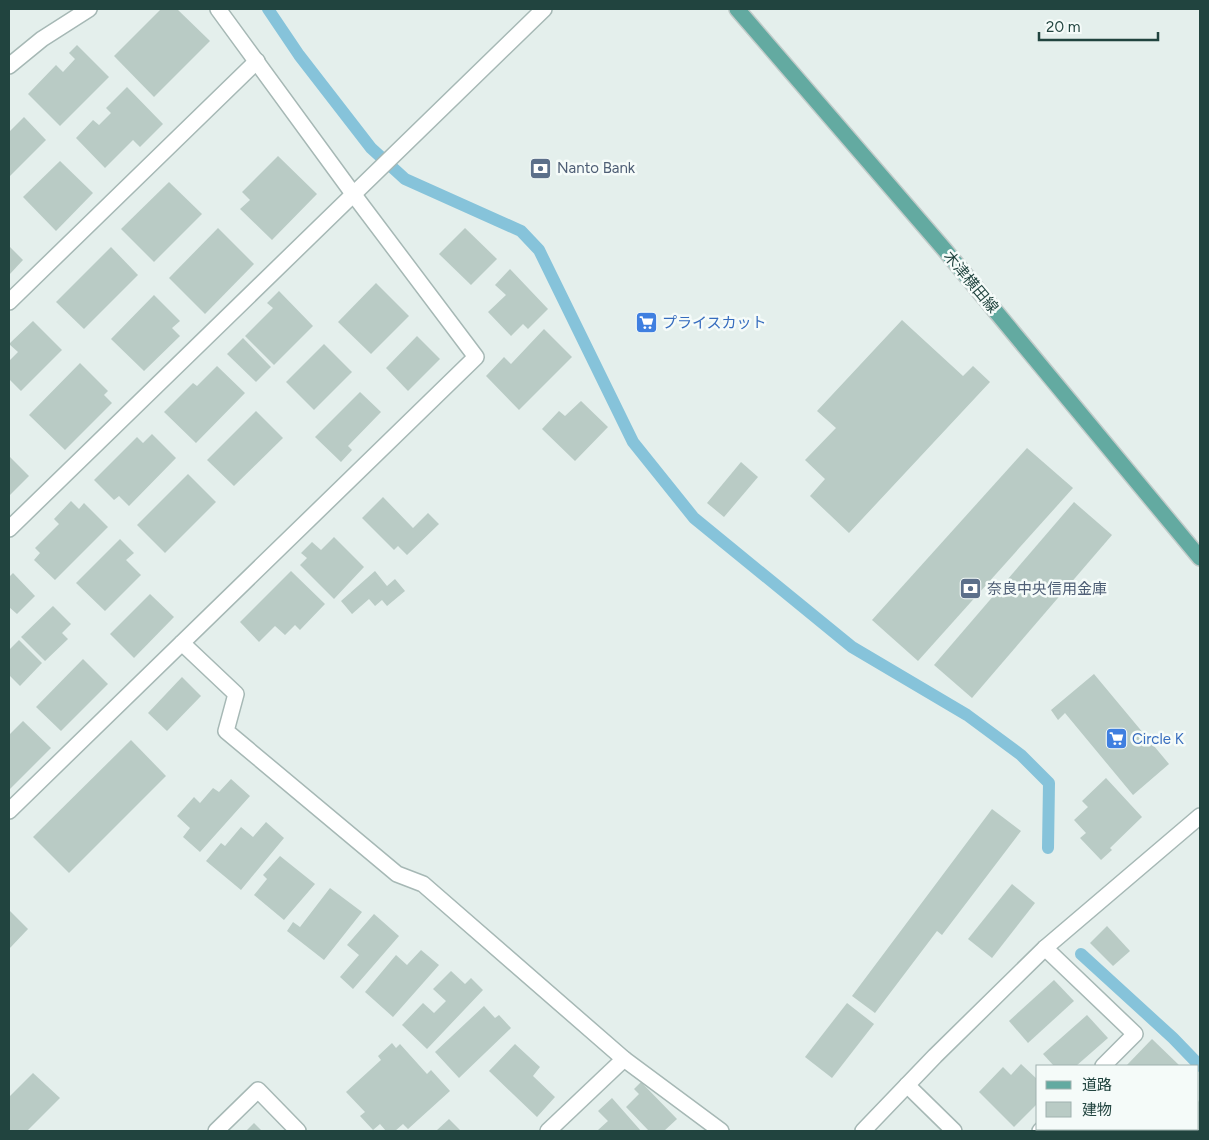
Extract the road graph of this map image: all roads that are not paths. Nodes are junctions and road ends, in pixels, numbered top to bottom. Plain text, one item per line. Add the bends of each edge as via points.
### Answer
1 (89, 9) edge
2 (218, 9) edge
3 (544, 9) edge
4 (737, 9) edge
5 (257, 61) junction
6 (9, 66) edge
7 (354, 195) junction
8 (9, 302) edge
9 (9, 529) edge
10 (1200, 558) edge
11 (182, 644) junction
12 (9, 811) edge
13 (1200, 816) edge
14 (1045, 948) junction
15 (624, 1059) junction
16 (1104, 1065) edge
17 (907, 1085) junction
18 (216, 1131) edge
19 (298, 1131) edge
20 (548, 1131) edge
21 (721, 1131) edge
22 (862, 1131) edge
23 (954, 1131) edge

1 - 6 street via 42,39
2 - 5 street
3 - 7 street
4 - 10 main road, 木津横田線 via 944,249
5 - 7 street
5 - 8 street
7 - 9 street
7 - 11 street via 476,357
11 - 12 street
11 - 15 street via 236,694 226,731 397,874 423,884
13 - 14 street
14 - 16 street via 1135,1034
14 - 17 street
15 - 20 street
15 - 21 street
17 - 22 street
17 - 23 street
18 - 19 street via 258,1090

